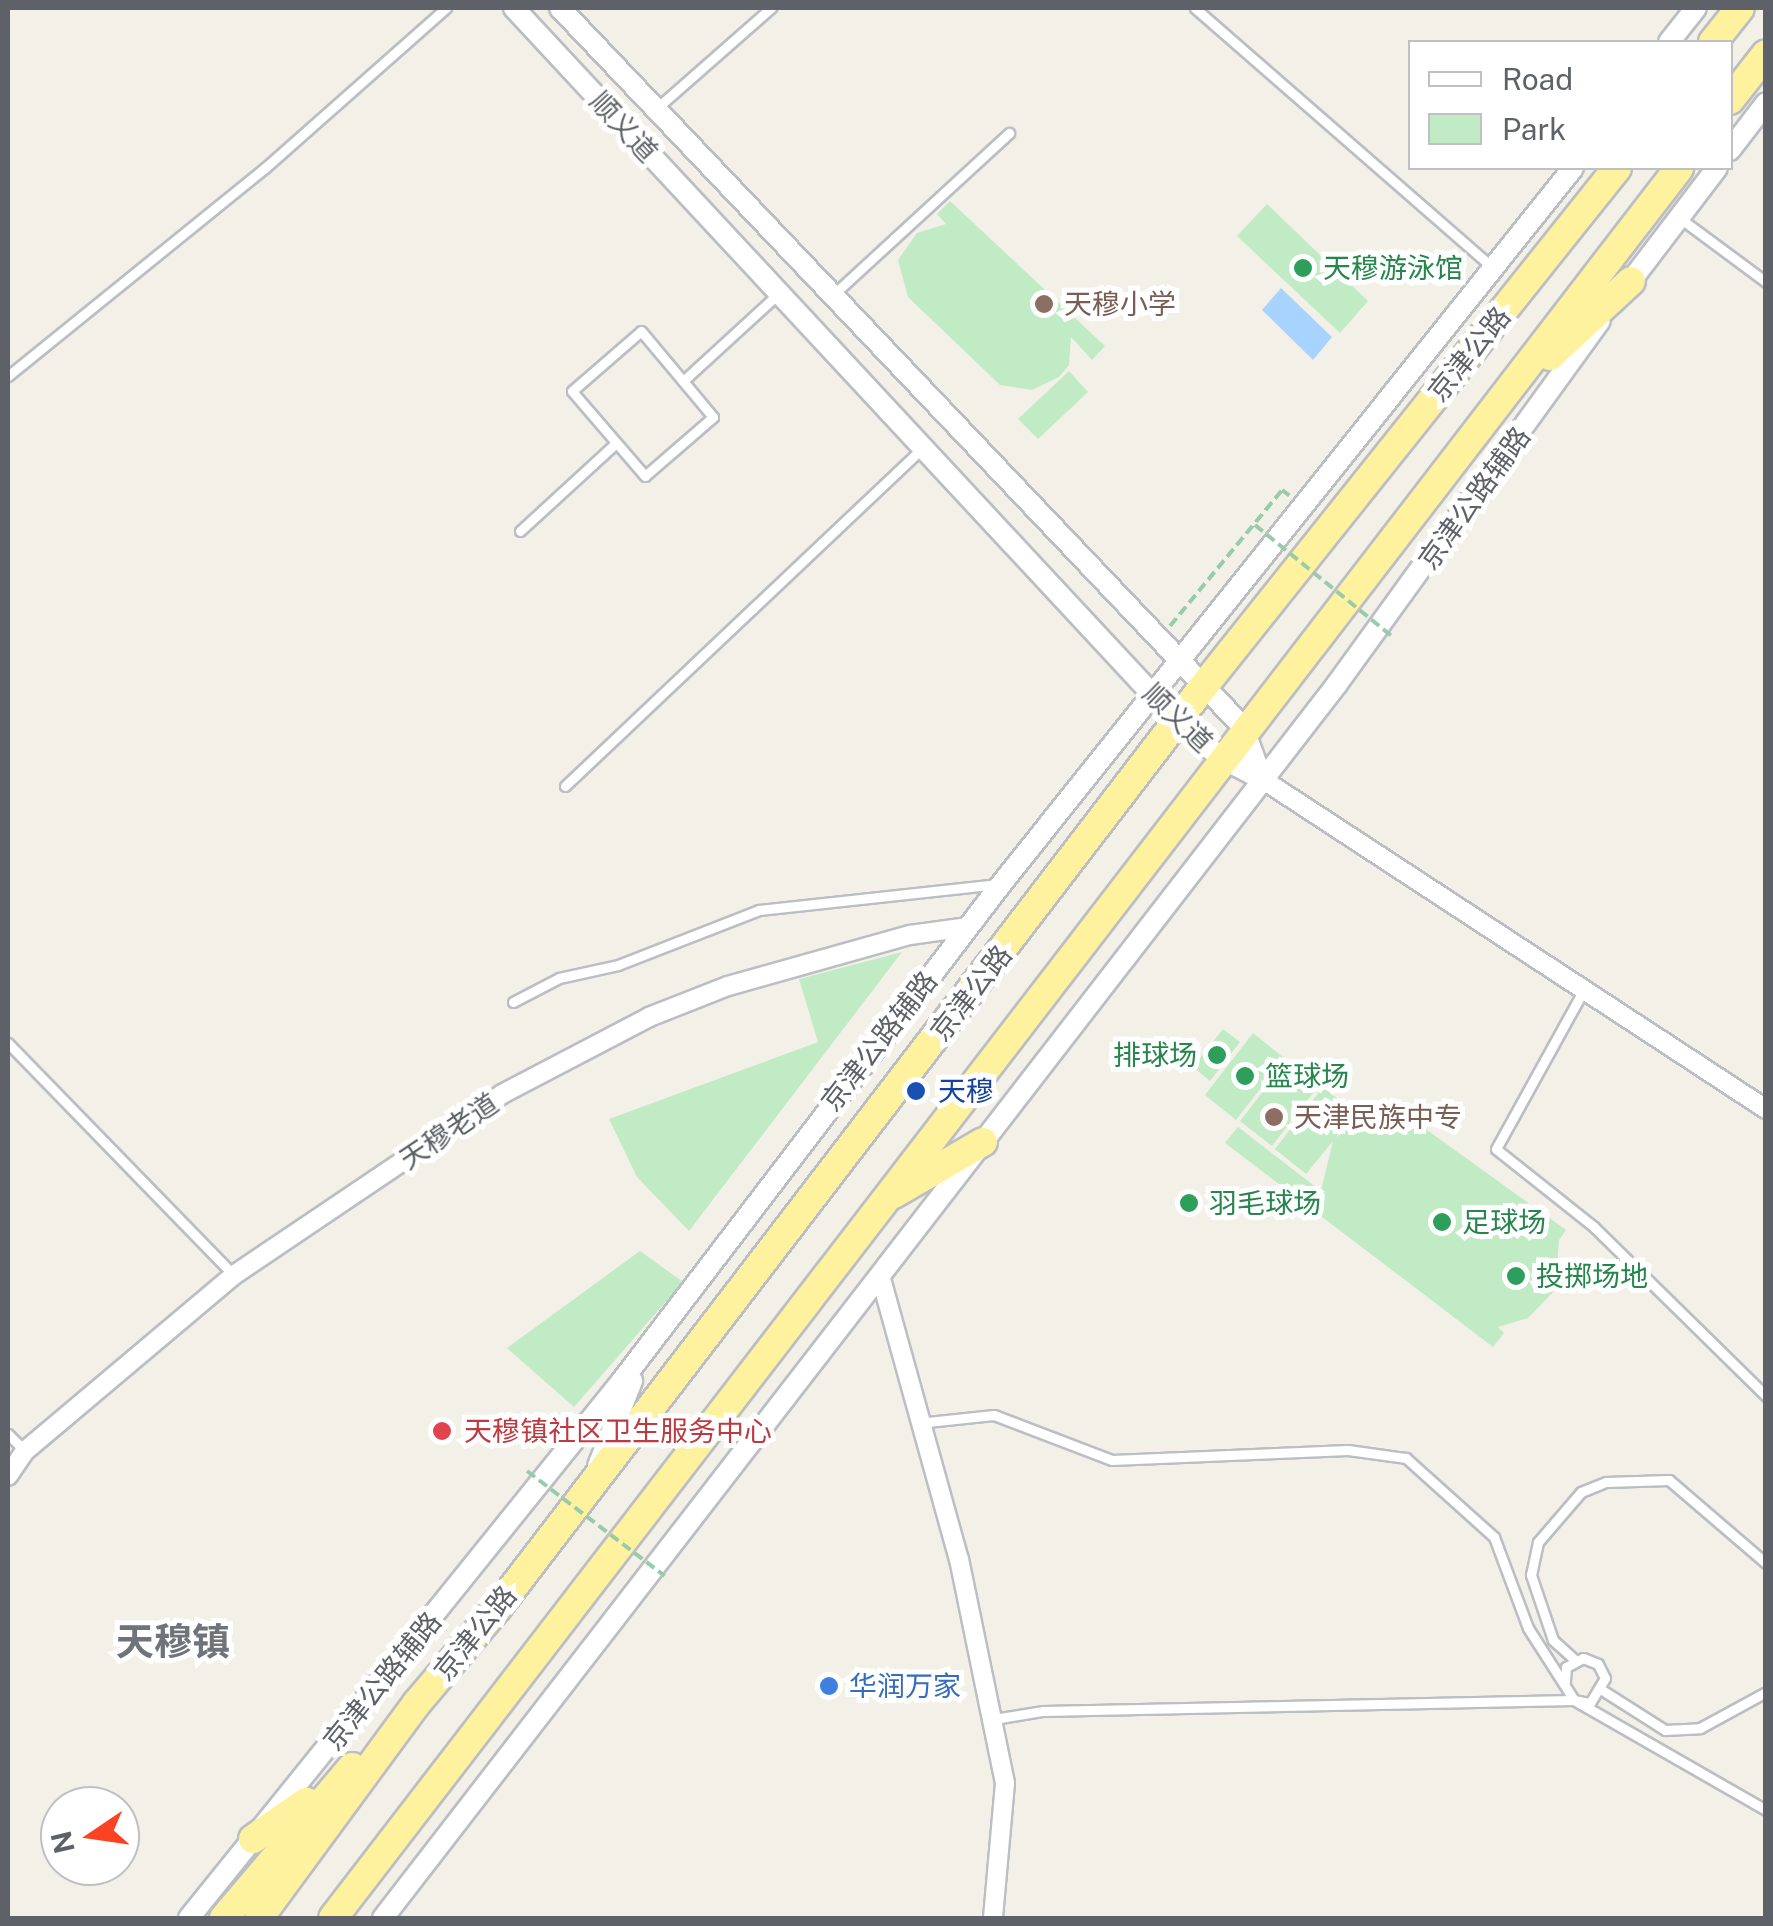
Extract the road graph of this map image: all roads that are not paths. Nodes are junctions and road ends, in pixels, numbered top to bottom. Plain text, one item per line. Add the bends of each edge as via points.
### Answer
1 (446, 8) edge
2 (514, 8) edge
3 (560, 8) edge
4 (771, 8) edge
5 (1195, 8) edge
6 (1696, 8) edge
7 (1740, 8) edge
8 (1671, 40) edge
9 (1715, 40) edge
10 (1766, 54) edge
11 (1733, 96) edge
12 (1766, 103) edge
13 (654, 110) junction
14 (1009, 133) dead end
15 (1733, 146) edge
16 (1571, 170) edge
17 (1604, 170) edge
18 (1615, 170) edge
19 (1677, 170) edge
20 (1715, 170) edge
21 (1593, 198) junction
22 (1679, 218) junction
23 (1494, 269) junction
24 (1631, 281) junction
25 (1766, 282) edge
26 (778, 294) junction
27 (835, 301) junction
28 (813, 330) junction
29 (8, 376) edge
30 (683, 381) junction
31 (1490, 411) junction
32 (616, 442) junction
33 (923, 448) junction
34 (520, 531) dead end
35 (1178, 662) junction
36 (1202, 686) junction
37 (1152, 694) junction
38 (1178, 720) junction
39 (1243, 727) junction
40 (1219, 758) junction
41 (1262, 778) junction
42 (566, 786) dead end
43 (1002, 883) junction
44 (968, 927) junction
45 (1582, 993) junction
46 (513, 1002) dead end
47 (8, 1043) edge
48 (1766, 1109) edge
49 (983, 1142) junction
50 (880, 1202) junction
51 (880, 1274) junction
52 (234, 1276) junction
53 (663, 1322) junction
54 (1766, 1396) edge
55 (916, 1423) junction
56 (8, 1434) edge
57 (24, 1452) junction
58 (8, 1476) edge
59 (591, 1484) junction
60 (1766, 1563) edge
61 (1575, 1660) junction
62 (1565, 1682) junction
63 (1602, 1690) junction
64 (1766, 1692) edge
65 (1574, 1700) junction
66 (417, 1703) junction
67 (994, 1719) junction
68 (340, 1779) junction
69 (1766, 1810) edge
70 (252, 1840) junction
71 (189, 1918) edge
72 (224, 1918) edge
73 (259, 1918) edge
74 (332, 1918) edge
75 (383, 1918) edge
76 (993, 1918) edge

1 - 29 lane via 265,168
2 - 26 street, 顺义道
3 - 13 street, 顺义道
4 - 13 lane
5 - 23 lane
6 - 8 street
7 - 9 highway
10 - 11 highway
12 - 15 street
13 - 27 street, 顺义道
14 - 27 lane
16 - 23 street, 京津公路辅路
17 - 21 street
18 - 21 highway, 京津公路
19 - 31 highway, 京津公路
20 - 22 street, 京津公路辅路
21 - 36 highway, 京津公路
22 - 24 street, 京津公路辅路
22 - 25 lane
23 - 35 street, 京津公路辅路
24 - 31 highway
24 - 41 street, 京津公路辅路
26 - 28 street, 顺义道
26 - 30 lane
27 - 28 street
27 - 35 street, 顺义道
28 - 33 street, 顺义道
30 - 32 lane via 714,417 644,476
30 - 32 lane via 640,331 572,390
31 - 39 highway, 京津公路
32 - 34 lane
33 - 37 street, 顺义道
33 - 42 lane
35 - 36 street, 顺义道
35 - 37 street, 京津公路辅路
36 - 38 highway, 京津公路
36 - 39 street, 顺义道
37 - 38 street, 顺义道
37 - 43 street, 京津公路辅路
38 - 40 street, 顺义道
38 - 59 highway, 京津公路
39 - 40 highway, 京津公路
39 - 41 street, 顺义道
40 - 41 street, 顺义道
40 - 50 highway, 京津公路
41 - 45 street
41 - 49 street, 京津公路辅路
43 - 44 street, 京津公路辅路
43 - 46 lane via 759,910 618,965 560,978
44 - 52 street, 天穆老道 via 825,958 649,1017 502,1094
44 - 53 street, 京津公路辅路
45 - 48 street
45 - 54 lane via 1496,1149 1594,1227
47 - 52 lane
49 - 50 highway
49 - 51 street, 京津公路辅路
50 - 74 highway, 京津公路
51 - 55 street
51 - 75 street, 京津公路辅路
52 - 57 street, 天穆老道
53 - 59 street via 617,1413
53 - 70 street, 京津公路辅路
55 - 62 lane via 994,1416 1112,1460 1348,1450 1406,1458 1494,1538 1528,1628
55 - 67 street via 959,1558
56 - 57 lane
57 - 58 street, 天穆老道
59 - 66 highway, 京津公路
60 - 61 lane via 1669,1480 1606,1482 1581,1492 1538,1542 1531,1575 1554,1640
61 - 62 lane
61 - 63 lane via 1598,1664
62 - 65 lane
63 - 64 lane via 1665,1730 1700,1728
63 - 65 lane via 1590,1703
65 - 67 lane via 1043,1711
65 - 69 lane
66 - 68 highway
66 - 73 highway, 京津公路
67 - 76 street via 1005,1783
68 - 70 highway
68 - 72 highway
70 - 71 street, 京津公路辅路

